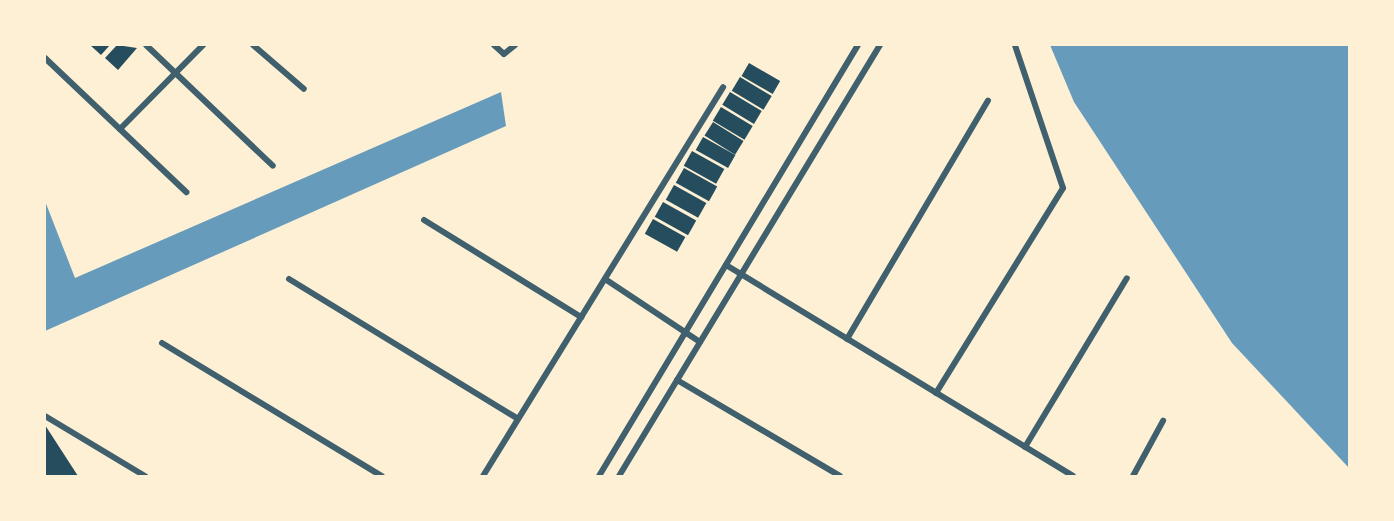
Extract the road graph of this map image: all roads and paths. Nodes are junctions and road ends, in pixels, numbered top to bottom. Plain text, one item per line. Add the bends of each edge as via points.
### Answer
1 (146, 45) edge
2 (203, 45) edge
3 (253, 45) edge
4 (494, 45) edge
5 (515, 45) edge
6 (858, 45) edge
7 (880, 45) edge
8 (1015, 45) edge
9 (45, 58) edge
10 (175, 72) junction
11 (723, 87) dead end
12 (304, 89) dead end
13 (988, 101) dead end
14 (120, 129) junction
15 (273, 165) dead end
16 (186, 192) dead end
17 (424, 220) dead end
18 (726, 265) junction
19 (741, 274) junction
20 (1127, 278) dead end
21 (289, 279) dead end
22 (604, 279) junction
23 (581, 317) junction
24 (685, 332) junction
25 (848, 339) junction
26 (700, 342) junction
27 (162, 343) dead end
28 (677, 380) junction
29 (936, 393) junction
30 (45, 416) edge
31 (518, 419) junction
32 (1163, 421) dead end
33 (1025, 447) junction
34 (145, 476) edge
35 (382, 476) edge
36 (483, 476) edge
37 (599, 476) edge
38 (619, 476) edge
39 (840, 476) edge
40 (1073, 476) edge
41 (1133, 476) edge

1 - 10 street
2 - 10 street
3 - 12 street
4 - 5 street via 504,54
6 - 18 street
7 - 19 street
8 - 29 street via 1063,188
9 - 14 street
10 - 14 street
10 - 15 street
11 - 22 street
13 - 25 street
14 - 16 street
17 - 23 street
18 - 19 street
18 - 24 street
19 - 25 street
19 - 26 street
20 - 33 street
21 - 31 street
22 - 23 street
22 - 24 street
23 - 31 street
24 - 26 street
24 - 37 street
25 - 29 street
26 - 28 street
27 - 35 street
28 - 38 street
28 - 39 street
29 - 33 street
30 - 34 street
31 - 36 street
32 - 41 street
33 - 40 street

